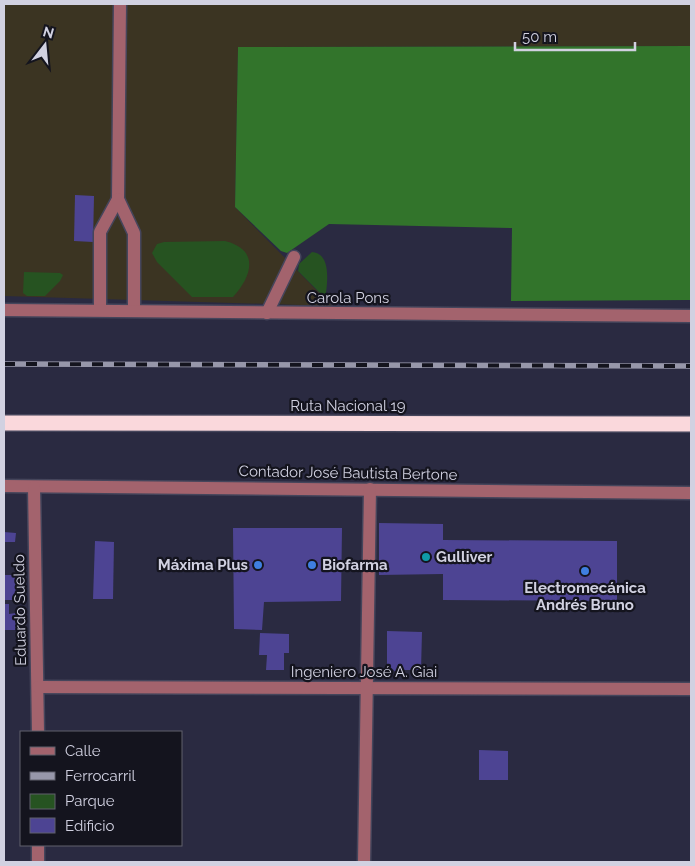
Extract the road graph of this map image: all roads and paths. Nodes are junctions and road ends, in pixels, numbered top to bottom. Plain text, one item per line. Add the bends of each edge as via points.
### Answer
1 (120, 4) edge
2 (118, 199) junction
3 (294, 257) dead end
4 (100, 309) junction
5 (134, 309) junction
6 (4, 310) edge
7 (267, 314) junction
8 (691, 316) edge
9 (4, 423) edge
10 (691, 424) edge
11 (4, 486) edge
12 (34, 487) junction
13 (370, 489) junction
14 (691, 493) edge
15 (38, 687) junction
16 (368, 688) junction
17 (691, 689) edge
18 (38, 731) edge
19 (38, 846) edge
20 (38, 862) edge
21 (364, 862) edge

1 - 2 street
2 - 4 street via 100,232
2 - 5 street via 134,233
3 - 7 street
4 - 5 street, Carola Pons
4 - 6 street, Carola Pons
5 - 7 street, Carola Pons
7 - 8 street, Carola Pons
9 - 10 highway, Ruta Nacional 19
11 - 12 street, Contador José Bautista Bertone
12 - 13 street, Contador José Bautista Bertone
12 - 15 street, Eduardo Sueldo
13 - 14 street, Contador José Bautista Bertone
13 - 16 street
15 - 16 street, Ingeniero José A. Giai
15 - 18 street, Eduardo Sueldo
16 - 17 street, Ingeniero José A. Giai
16 - 21 street
19 - 20 street

